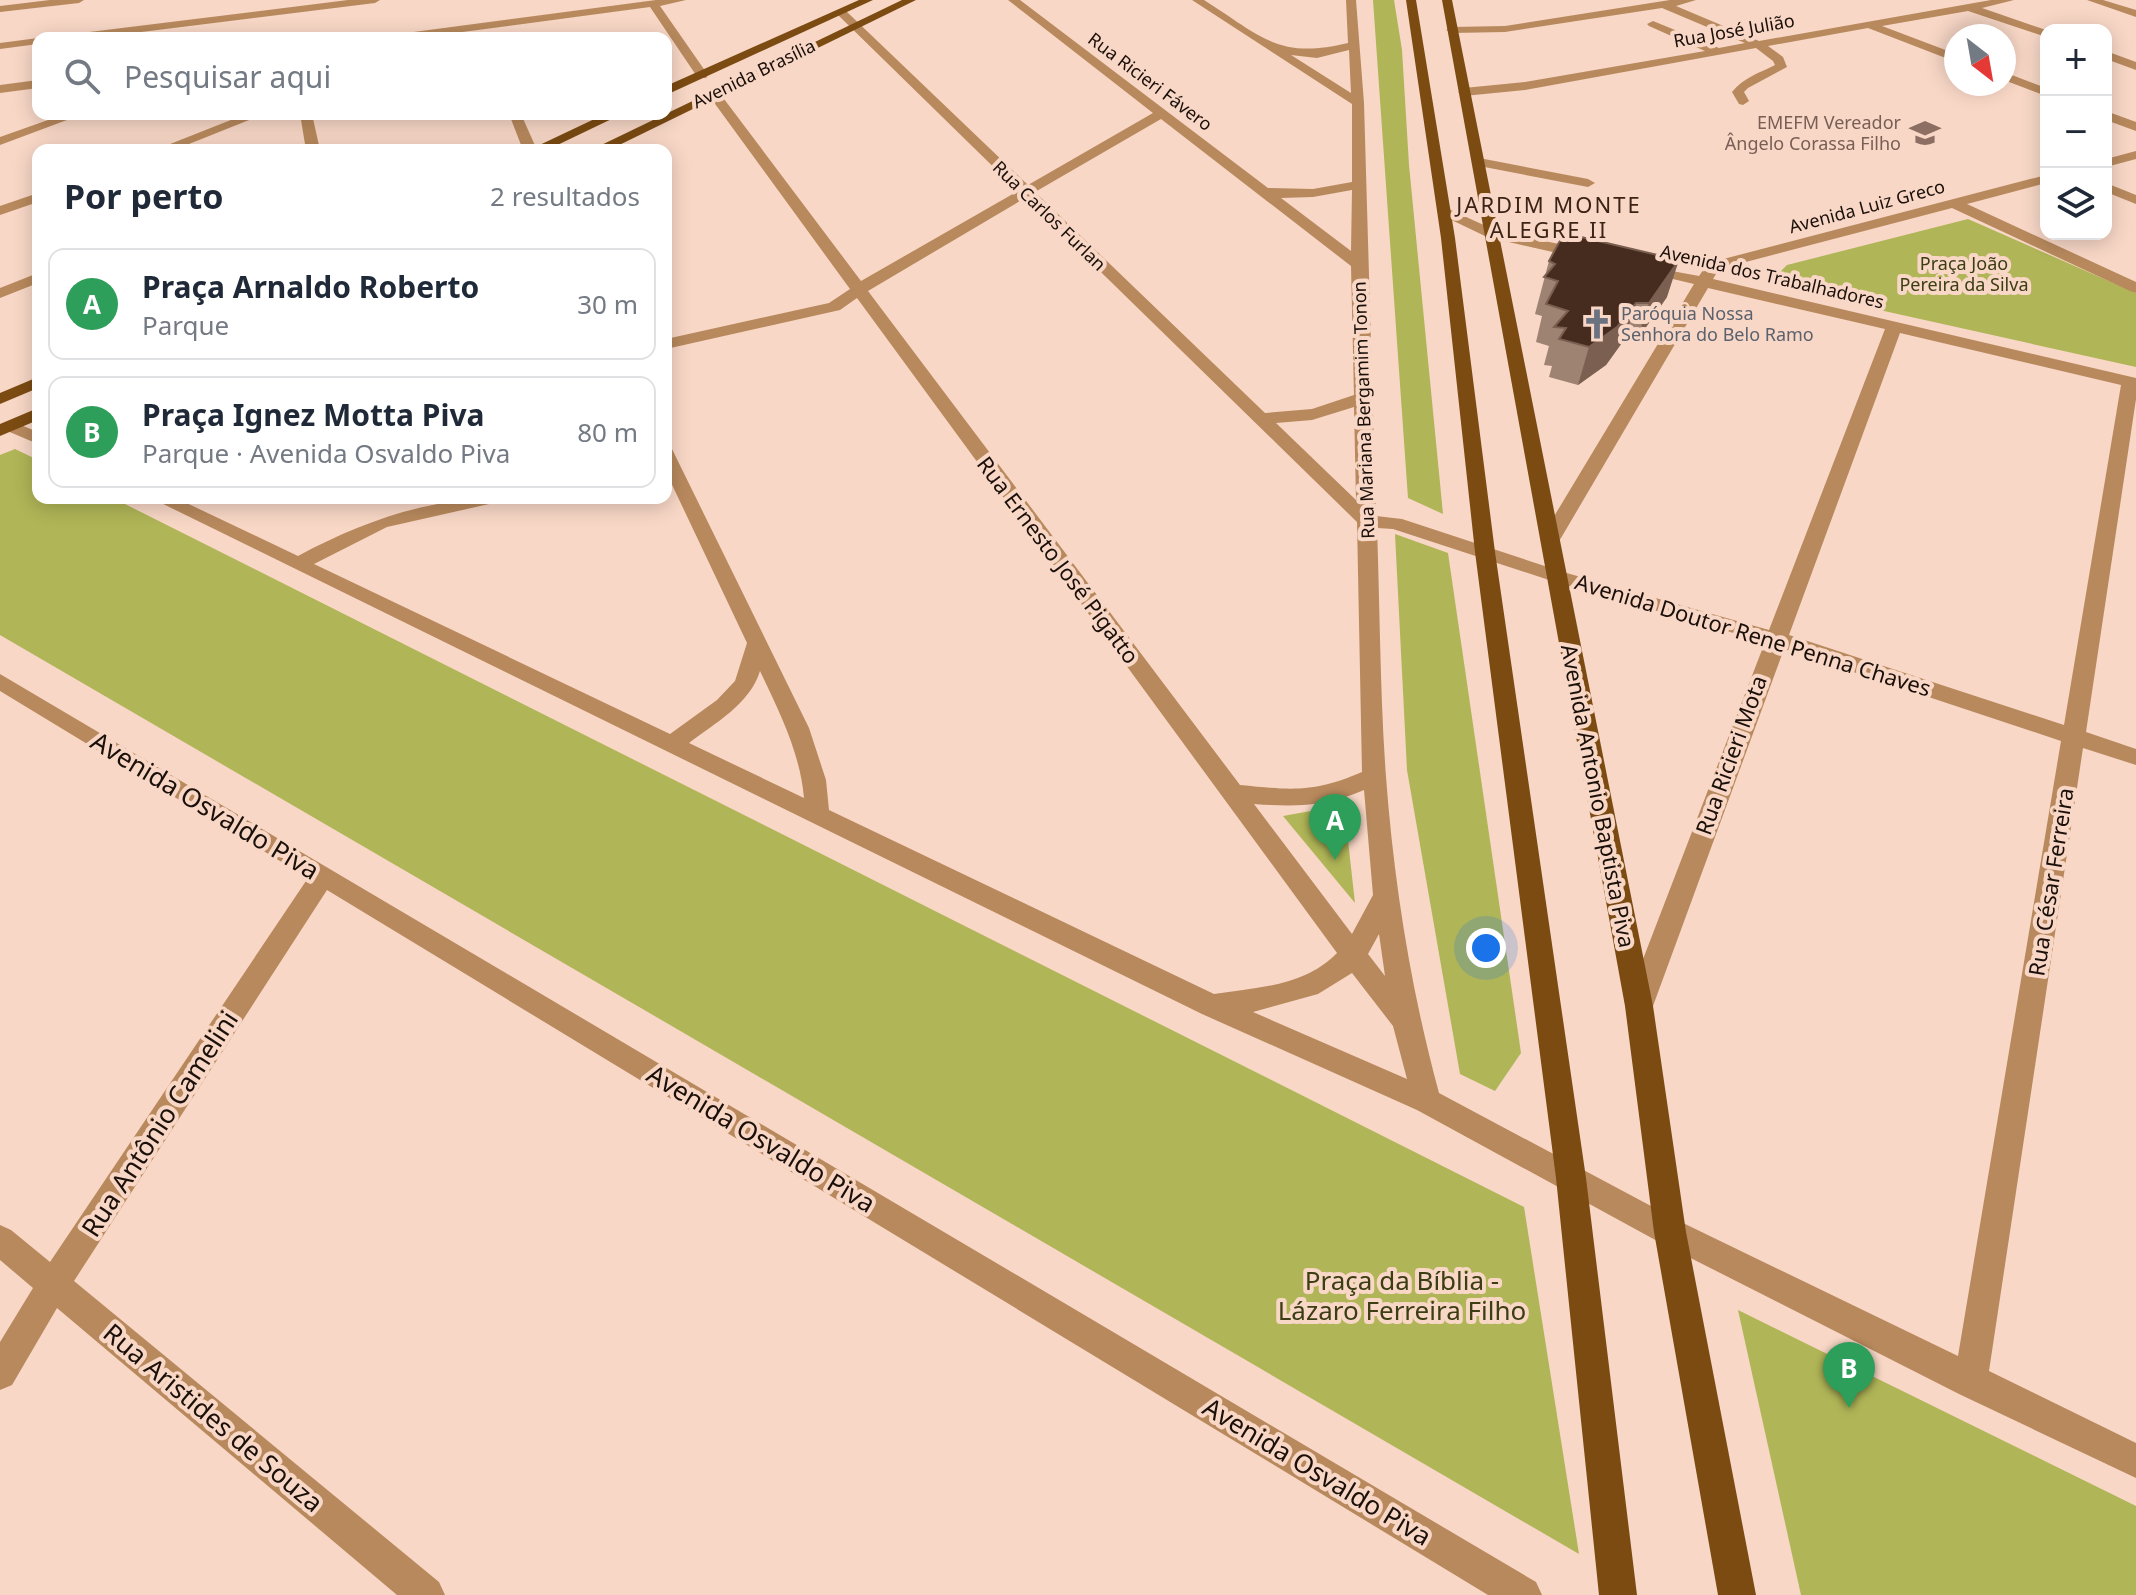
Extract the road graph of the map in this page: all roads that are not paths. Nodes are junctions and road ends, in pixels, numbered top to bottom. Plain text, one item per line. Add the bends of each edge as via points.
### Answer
1 (79, 0) edge
2 (375, 0) edge
3 (681, 0) edge
4 (911, 0) edge
5 (1013, 0) edge
6 (1197, 0) edge
7 (1351, 0) edge
8 (1411, 0) edge
9 (1447, 0) edge
10 (1691, 0) edge
11 (2009, 0) edge
12 (2092, 0) edge
13 (865, 1) edge
14 (653, 4) junction
15 (1665, 5) junction
16 (1903, 5) dead end
17 (1969, 7) junction
18 (0, 9) edge
19 (842, 13) junction
20 (1928, 14) junction
21 (2136, 14) edge
22 (206, 16) junction
23 (1653, 24) dead end
24 (855, 25) junction
25 (1870, 25) junction
26 (1452, 30) junction
27 (103, 32) edge
28 (207, 32) edge
29 (480, 32) edge
30 (2040, 32) edge
31 (32, 42) edge
32 (1355, 45) junction
33 (1759, 45) junction
34 (0, 46) edge
35 (1269, 49) junction
36 (1718, 52) junction
37 (1944, 53) edge
38 (2112, 57) edge
39 (2136, 66) edge
40 (702, 75) junction
41 (2016, 81) edge
42 (32, 85) edge
43 (672, 88) edge
44 (0, 89) edge
45 (2040, 90) edge
46 (1464, 92) junction
47 (714, 94) junction
48 (1743, 101) dead end
49 (1358, 103) junction
50 (672, 114) edge
51 (1161, 114) junction
52 (2112, 117) edge
53 (60, 120) edge
54 (242, 120) edge
55 (307, 120) edge
56 (518, 120) edge
57 (602, 120) edge
58 (660, 120) edge
59 (2136, 127) edge
60 (0, 141) edge
61 (178, 144) edge
62 (312, 144) edge
63 (530, 144) edge
64 (547, 144) edge
65 (610, 144) edge
66 (1460, 150) junction
67 (2136, 155) edge
68 (2112, 161) edge
69 (2040, 181) edge
70 (1588, 183) dead end
71 (1359, 184) junction
72 (2112, 190) edge
73 (1267, 192) junction
74 (1024, 193) junction
75 (32, 199) edge
76 (2136, 200) edge
77 (1953, 203) junction
78 (0, 211) edge
79 (1444, 211) junction
80 (1492, 234) junction
81 (1448, 238) junction
82 (1359, 264) junction
83 (32, 280) edge
84 (1706, 282) junction
85 (2136, 288) edge
86 (857, 291) junction
87 (0, 293) edge
88 (1894, 326) junction
89 (672, 343) edge
90 (2133, 382) edge
91 (32, 385) edge
92 (1363, 397) junction
93 (0, 399) edge
94 (32, 415) edge
95 (1259, 418) junction
96 (4, 426) edge
97 (32, 437) edge
98 (672, 467) edge
99 (173, 504) edge
100 (465, 504) edge
101 (1368, 522) junction
102 (1551, 538) junction
103 (1485, 552) junction
104 (298, 564) junction
105 (1556, 576) junction
106 (1774, 638) junction
107 (756, 645) junction
108 (0, 681) edge
109 (2075, 737) junction
110 (672, 744) junction
111 (2136, 757) edge
112 (1374, 776) junction
113 (1232, 793) junction
114 (817, 813) junction
115 (322, 877) junction
116 (1386, 895) junction
117 (1353, 955) junction
118 (1212, 1006) junction
119 (1639, 1006) junction
120 (1406, 1022) junction
121 (1427, 1101) junction
122 (1571, 1178) junction
123 (1670, 1232) junction
124 (0, 1240) edge
125 (53, 1285) junction
126 (0, 1373) edge
127 (1971, 1382) junction
128 (2136, 1461) edge
129 (426, 1595) edge
130 (1523, 1595) edge
131 (1618, 1595) edge
132 (1737, 1595) edge

1 - 18 street
2 - 22 street
3 - 14 street
4 - 24 main road, Avenida Brasília
5 - 51 street, Rua Ricieri Fávero
6 - 35 street
7 - 32 street, Rua Mariana Bergamim Tonon
8 - 66 main road, Avenida Antonio Baptista Piva
9 - 26 main road, Avenida Antonio Baptista Piva
10 - 15 street
11 - 17 street, Rua José Julião
12 - 21 street
13 - 19 main road, Avenida Brasília
14 - 29 street via 528,15
14 - 40 street
15 - 26 street via 1505,29
15 - 33 street
16 - 20 street
17 - 20 street, Rua José Julião
17 - 30 street
19 - 24 street, Rua Carlos Furlan
19 - 40 main road, Avenida Brasília
20 - 25 street, Rua José Julião
22 - 27 street
22 - 28 street
23 - 36 street
24 - 47 main road, Avenida Brasília
24 - 74 street, Rua Carlos Furlan
25 - 33 street, Rua José Julião
25 - 37 street
26 - 46 main road, Avenida Antonio Baptista Piva
31 - 34 street
32 - 35 street via 1317,54
32 - 49 street, Rua Mariana Bergamim Tonon
33 - 36 street, Rua José Julião
33 - 48 street via 1783,63 1744,85 1738,92
35 - 49 street
36 - 46 street, Rua José Julião
38 - 39 street
40 - 43 main road, Avenida Brasília
41 - 45 street
42 - 44 street
46 - 66 main road, Avenida Antonio Baptista Piva
47 - 50 main road, Avenida Brasília
47 - 86 street, Rua Ernesto José Pigatto
49 - 71 street, Rua Mariana Bergamim Tonon
51 - 73 street, Rua Ricieri Fávero
51 - 74 street
52 - 59 street
53 - 60 street
54 - 61 street
55 - 62 street
56 - 63 street
57 - 64 main road
58 - 65 main road, Avenida Brasília
66 - 70 street
66 - 79 main road, Avenida Antonio Baptista Piva
66 - 80 main road, Avenida Antonio Baptista Piva
67 - 68 street
69 - 77 street, Avenida Luiz Greco
71 - 73 street via 1303,196
71 - 82 street, Rua Mariana Bergamim Tonon
72 - 76 street
73 - 82 street, Rua Ricieri Fávero
74 - 86 street
74 - 95 street, Rua Carlos Furlan
75 - 78 street
77 - 84 street, Avenida Luiz Greco via 1713,266
77 - 85 street
79 - 80 street, Avenida dos Trabalhadores
79 - 81 main road, Avenida Antonio Baptista Piva
80 - 81 street, Avenida dos Trabalhadores
80 - 84 street, Avenida dos Trabalhadores
80 - 102 main road, Avenida Antonio Baptista Piva
81 - 103 main road, Avenida Antonio Baptista Piva
82 - 92 street, Rua Mariana Bergamim Tonon
83 - 87 street
84 - 88 street, Avenida dos Trabalhadores
84 - 102 street
86 - 89 street via 834,307
86 - 113 street, Rua Ernesto José Pigatto
88 - 90 street, Avenida dos Trabalhadores
88 - 106 street, Rua Ricieri Mota
90 - 109 street, Rua César Ferreira
91 - 93 main road
92 - 95 street via 1307,418
92 - 101 street, Rua Mariana Bergamim Tonon
94 - 96 main road
95 - 101 street, Rua Carlos Furlan
96 - 97 street
98 - 107 street
99 - 104 street
100 - 104 street via 381,523
101 - 103 street, Avenida Doutor Rene Penna Chaves via 1395,523
101 - 112 street, Rua Mariana Bergamim Tonon
102 - 105 main road, Avenida Antonio Baptista Piva
103 - 105 street, Avenida Doutor Rene Penna Chaves
103 - 122 main road, Avenida Antonio Baptista Piva
104 - 110 street
105 - 106 street, Avenida Doutor Rene Penna Chaves
105 - 119 main road, Avenida Antonio Baptista Piva
106 - 109 street, Avenida Doutor Rene Penna Chaves
106 - 119 street, Rua Ricieri Mota
107 - 110 street via 745,683 725,705
107 - 114 street via 808,754
108 - 115 street, Avenida Osvaldo Piva
109 - 111 street, Avenida Doutor Rene Penna Chaves
109 - 127 street, Rua César Ferreira
110 - 114 street
112 - 113 street via 1333,794 1296,799
112 - 116 street, Rua Mariana Bergamim Tonon
113 - 117 street, Rua Ernesto José Pigatto
114 - 118 street
115 - 125 street, Rua Antônio Camelini
115 - 130 street, Avenida Osvaldo Piva
116 - 117 street
116 - 120 street, Rua Mariana Bergamim Tonon
117 - 118 street via 1335,972 1268,1000
117 - 120 street, Rua Ernesto José Pigatto
118 - 121 street
119 - 123 main road, Avenida Antonio Baptista Piva
120 - 121 street, Rua Mariana Bergamim Tonon
121 - 122 street
122 - 123 street
122 - 131 main road, Avenida Antonio Baptista Piva
123 - 127 street
123 - 132 main road, Avenida Antonio Baptista Piva
124 - 125 street, Rua Aristides de Souza
125 - 126 street, Rua Antônio Camelini
125 - 129 street, Rua Aristides de Souza
127 - 128 street

